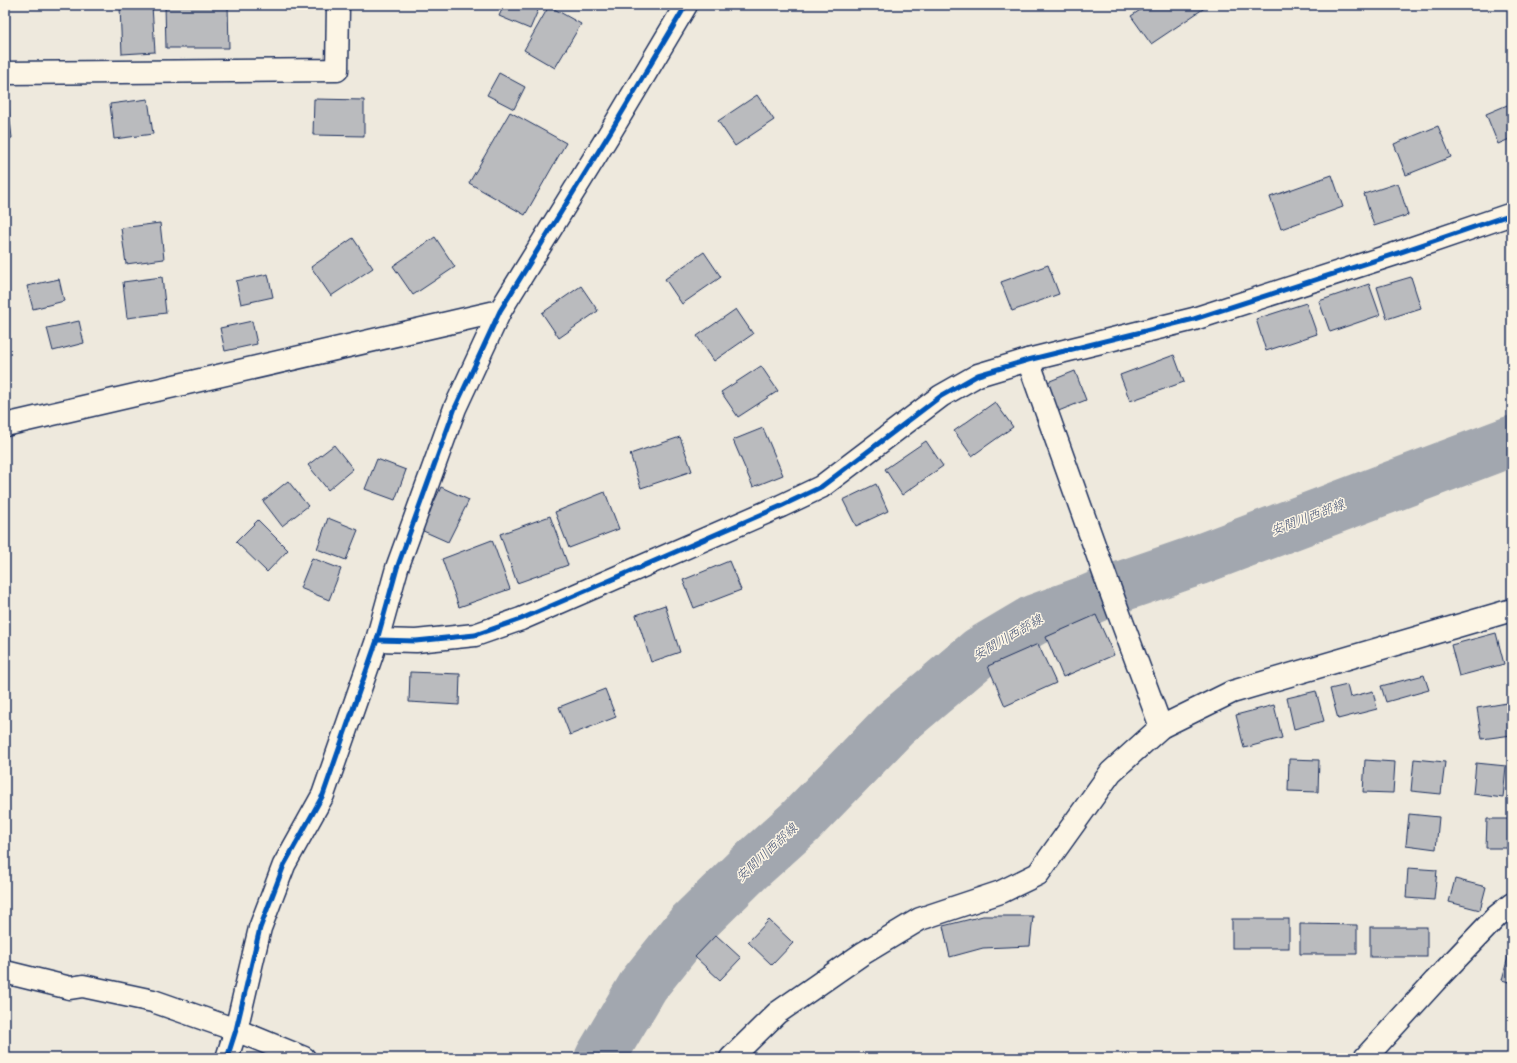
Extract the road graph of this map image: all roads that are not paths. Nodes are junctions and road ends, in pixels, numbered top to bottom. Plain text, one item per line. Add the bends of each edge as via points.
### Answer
1 (338, 5) edge
2 (686, 5) edge
3 (5, 73) edge
4 (1512, 214) edge
5 (500, 311) junction
6 (1028, 360) junction
7 (5, 425) edge
8 (1512, 610) edge
9 (376, 640) junction
10 (1161, 727) junction
11 (1512, 904) edge
12 (5, 972) edge
13 (236, 1030) junction
14 (227, 1058) edge
15 (304, 1058) edge
16 (731, 1058) edge
17 (1365, 1058) edge

1 - 3 street via 337,70
2 - 5 street
4 - 6 street via 1194,319
5 - 7 street
5 - 9 street via 455,408 397,568
6 - 9 street via 978,375 941,396 821,487 521,618 475,634 416,641
6 - 10 street
8 - 10 street via 1232,692
9 - 13 street via 323,795 284,865 260,928
10 - 16 street via 1111,772 1038,874 1001,892 920,918 862,954 778,1013
11 - 17 street via 1497,916
12 - 13 street via 70,988 83,986 153,1001
13 - 14 street
13 - 15 street

